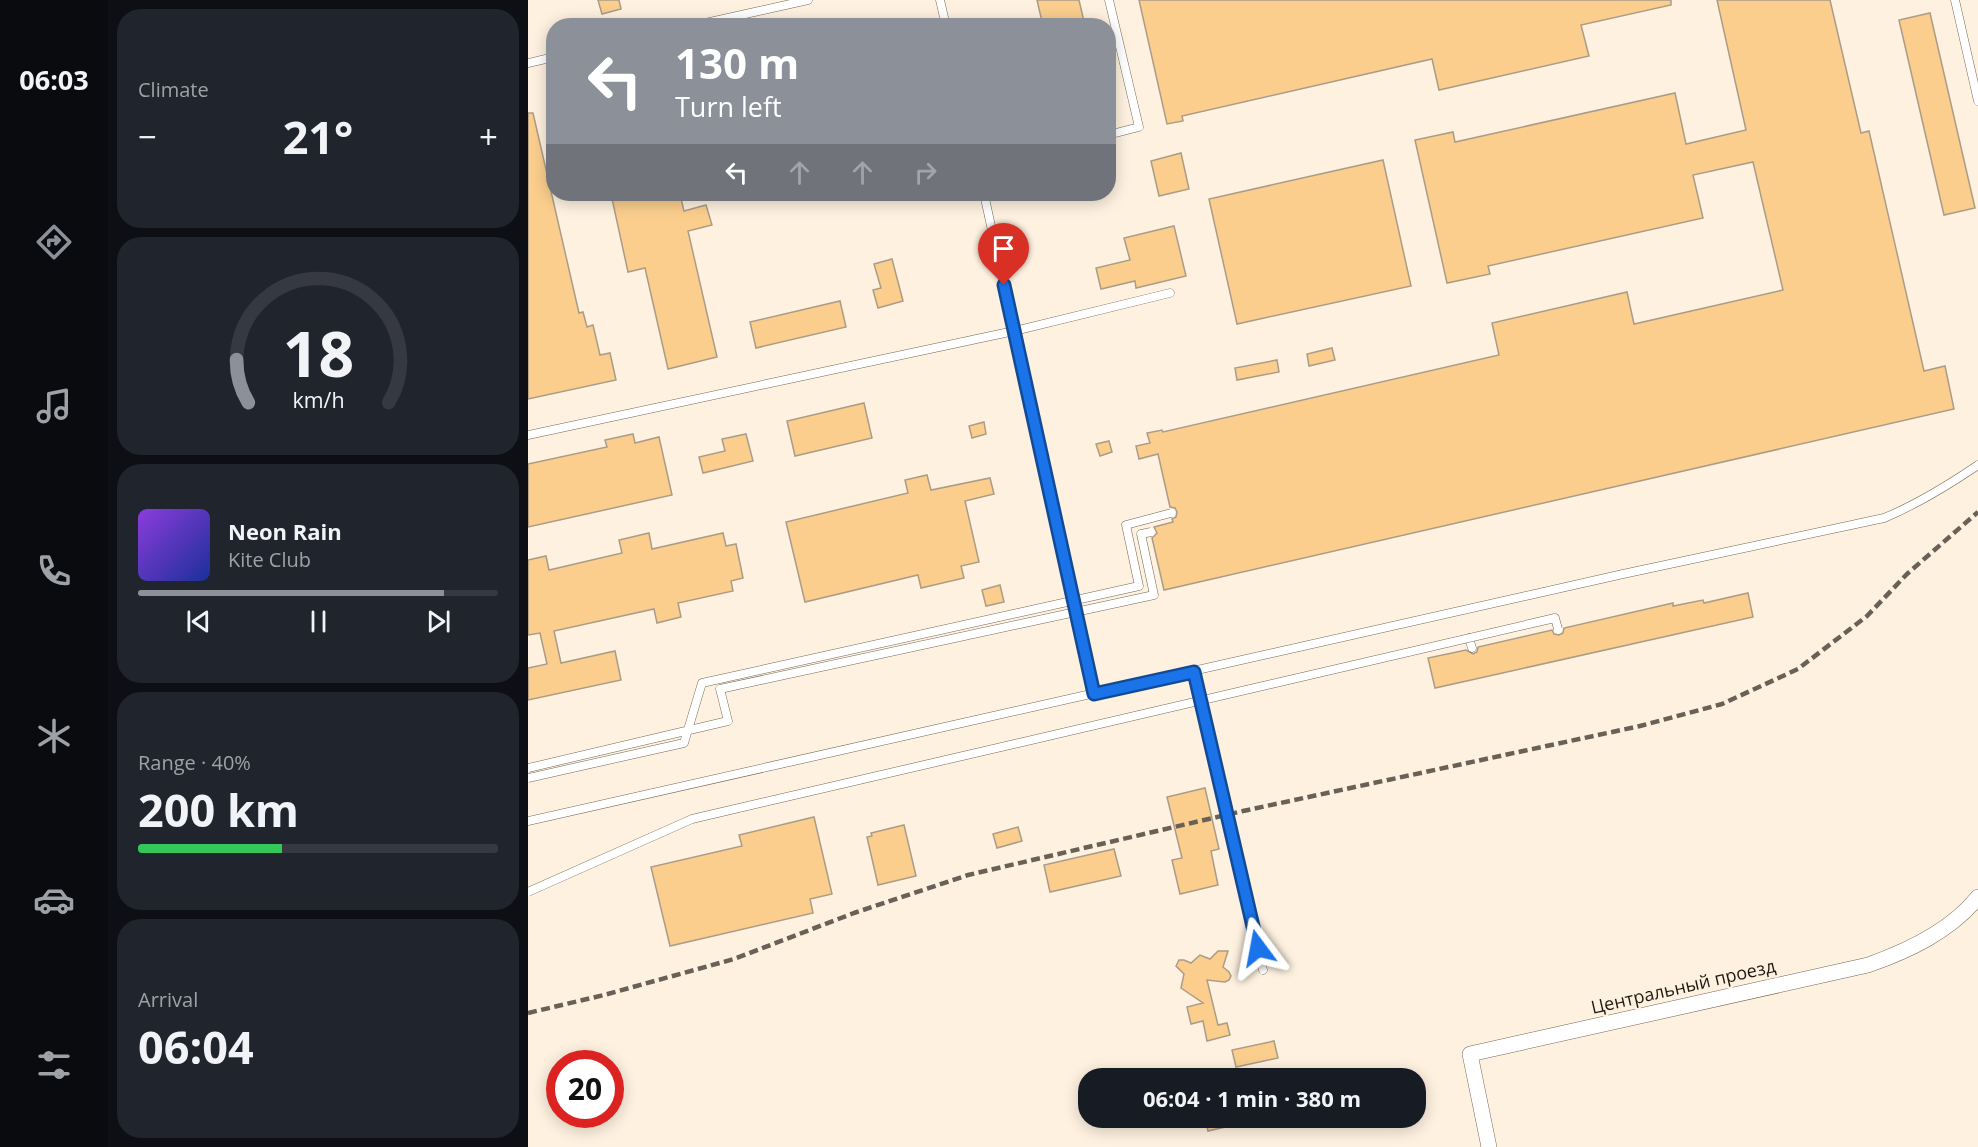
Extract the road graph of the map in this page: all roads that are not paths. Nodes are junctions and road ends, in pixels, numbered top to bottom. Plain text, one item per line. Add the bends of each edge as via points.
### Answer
1 (807, 0) edge
2 (940, 0) edge
3 (1109, 0) edge
4 (1955, 0) edge
5 (727, 18) edge
6 (944, 18) edge
7 (1113, 18) edge
8 (1116, 30) edge
9 (546, 59) edge
10 (528, 63) edge
11 (1978, 101) edge
12 (1116, 133) edge
13 (986, 201) edge
14 (1170, 293) dead end
15 (1014, 331) junction
16 (528, 435) edge
17 (1978, 465) edge
18 (1171, 513) dead end
19 (1151, 532) dead end
20 (1558, 629) dead end
21 (1469, 638) junction
22 (1472, 648) dead end
23 (1194, 672) junction
24 (1094, 694) junction
25 (528, 768) edge
26 (528, 778) edge
27 (528, 821) edge
28 (528, 892) edge
29 (1978, 897) edge
30 (1263, 970) dead end
31 (1489, 1147) edge

1 - 5 lane
2 - 6 lane
3 - 7 lane
4 - 11 lane
8 - 12 lane via 1139,127
9 - 10 lane
13 - 15 lane
14 - 15 lane
15 - 16 lane
15 - 24 lane
17 - 23 lane via 1929,497 1884,518
18 - 26 lane, bridge via 1126,525 1140,586 702,683 684,743
19 - 25 lane, bridge via 1141,534 1154,595 720,689 728,721
20 - 21 lane, bridge via 1555,618
21 - 22 lane
21 - 28 lane, bridge via 692,819
23 - 24 lane
23 - 30 lane
24 - 27 lane
29 - 31 street, Центральный проезд via 1927,939 1868,965 1470,1054

